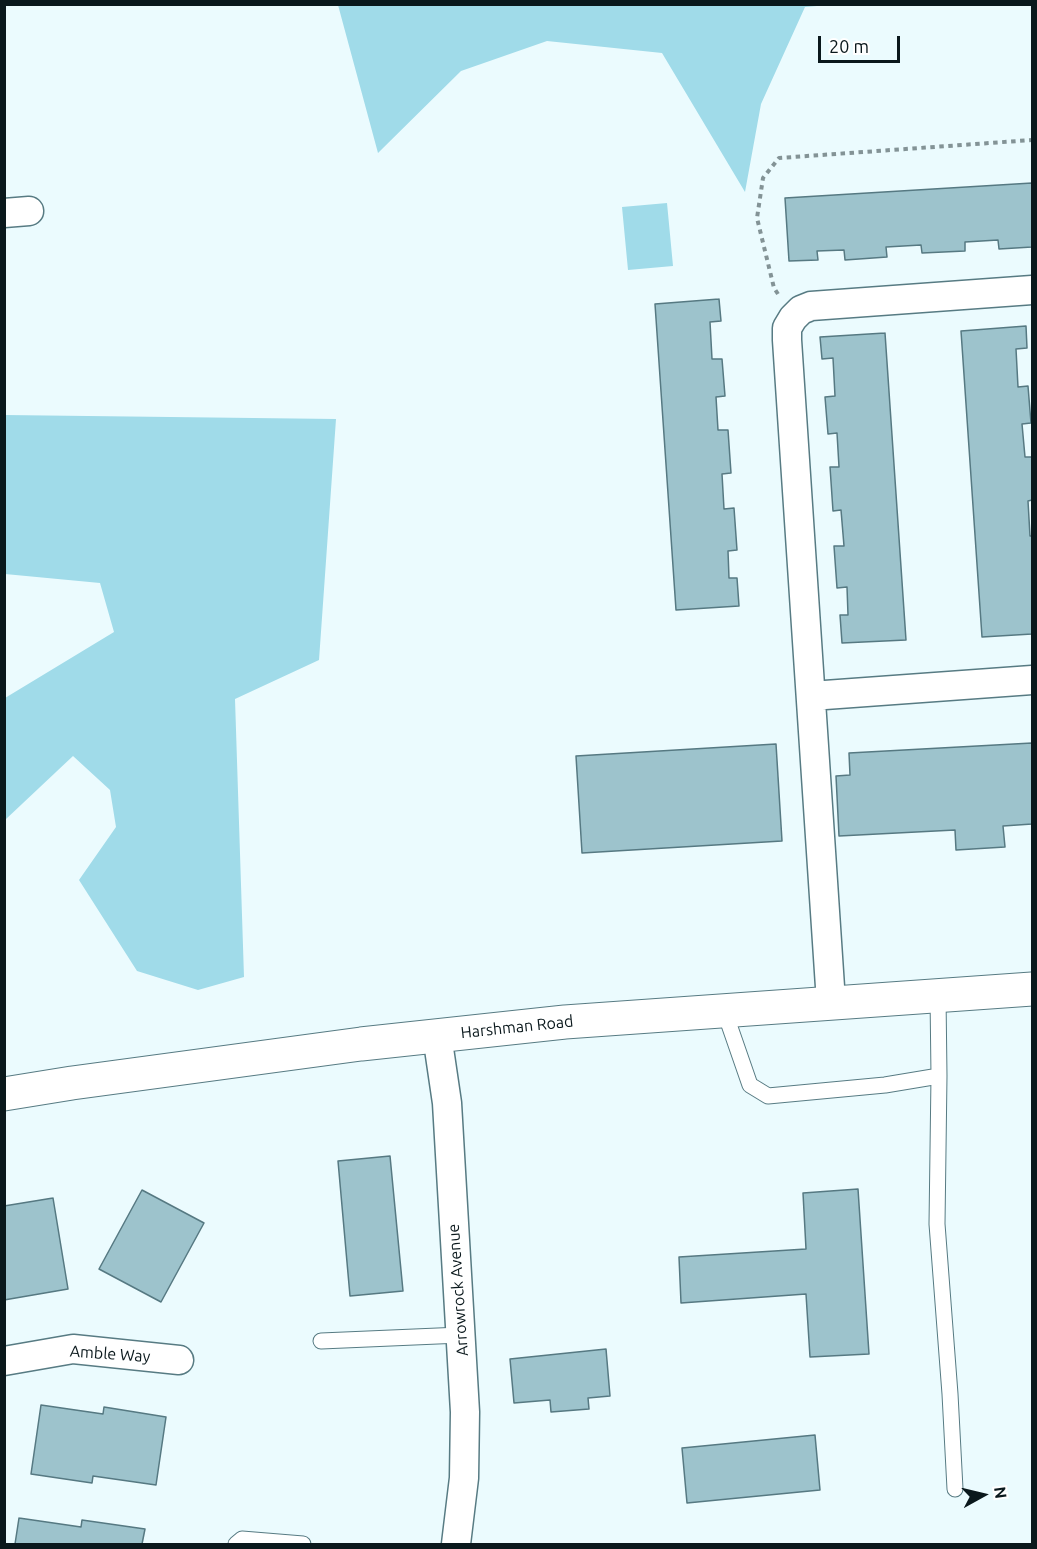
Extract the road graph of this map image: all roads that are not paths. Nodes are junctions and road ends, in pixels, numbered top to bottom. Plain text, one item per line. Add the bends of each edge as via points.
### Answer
1 (1032, 290) edge
2 (1032, 680) edge
3 (811, 696) junction
4 (1032, 989) edge
5 (938, 996) junction
6 (831, 1002) junction
7 (724, 1010) junction
8 (437, 1035) junction
9 (939, 1076) junction
10 (4, 1094) edge
11 (461, 1335) junction
12 (321, 1341) dead end
13 (179, 1360) dead end
14 (4, 1361) edge
15 (955, 1489) dead end
16 (236, 1545) edge
17 (303, 1545) edge
18 (456, 1545) edge

1 - 3 street via 811,306 801,310 787,328
2 - 3 street
3 - 6 street
4 - 5 main road, Harshman Road
5 - 6 main road, Harshman Road
5 - 9 lane
6 - 7 main road, Harshman Road
7 - 8 main road, Harshman Road
7 - 9 lane via 750,1085 768,1096
8 - 10 main road, Harshman Road
8 - 11 street, Arrowrock Avenue via 447,1103
9 - 15 lane via 937,1224
11 - 12 lane
11 - 18 street, Arrowrock Avenue via 464,1478
13 - 14 street, Amble Way via 73,1349
16 - 17 lane via 242,1539

